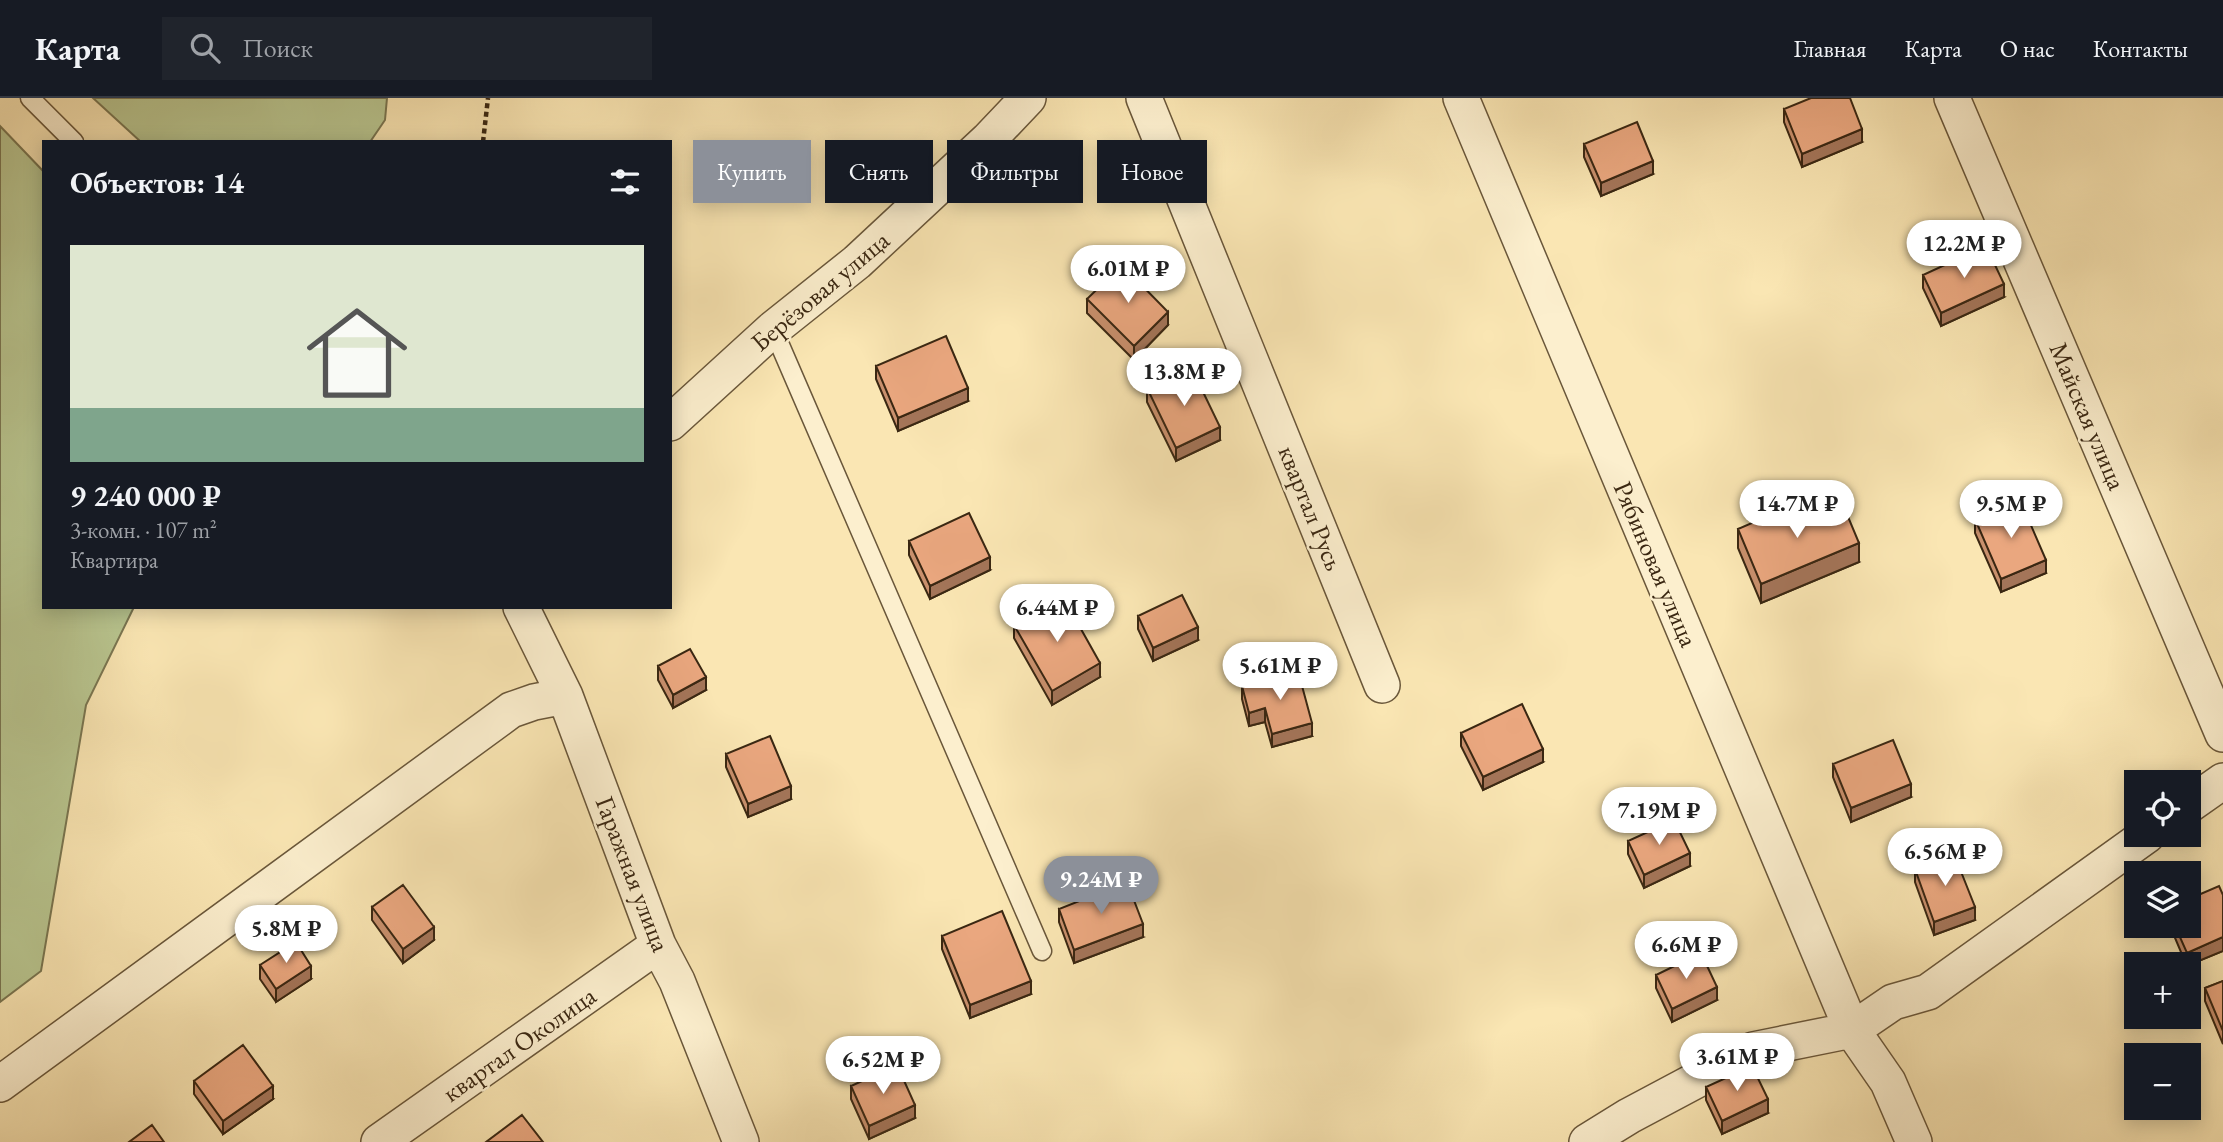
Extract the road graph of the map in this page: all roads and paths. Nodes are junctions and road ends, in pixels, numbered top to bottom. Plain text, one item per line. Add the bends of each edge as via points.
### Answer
1 (30, 98) edge
2 (488, 98) edge
3 (1028, 98) edge
4 (1144, 98) edge
5 (1461, 98) edge
6 (1952, 98) edge
7 (72, 140) edge
8 (483, 140) edge
9 (773, 329) junction
10 (672, 421) edge
11 (522, 609) edge
12 (1382, 685) dead end
13 (565, 696) junction
14 (2223, 734) edge
15 (2223, 781) edge
16 (2201, 797) edge
17 (2130, 847) edge
18 (658, 945) junction
19 (1042, 951) dead end
20 (1852, 1030) junction
21 (0, 1084) edge
22 (379, 1142) edge
23 (741, 1142) edge
24 (1587, 1142) edge
25 (1914, 1142) edge

1 - 7 lane
2 - 8 path
3 - 9 street, Берёзовая улица via 857,262
4 - 12 street, квартал Русь
5 - 20 street, Рябиновая улица
6 - 14 street, Майская улица
9 - 10 street, Берёзовая улица
9 - 19 lane
11 - 13 street, Гаражная улица
13 - 18 street, Гаражная улица
13 - 21 street via 512,710
15 - 16 street
17 - 20 street via 1927,992 1893,1002
18 - 22 street, квартал Околица
18 - 23 street, Гаражная улица via 677,981
20 - 24 street via 1753,1050
20 - 25 street, Рябиновая улица via 1888,1082

